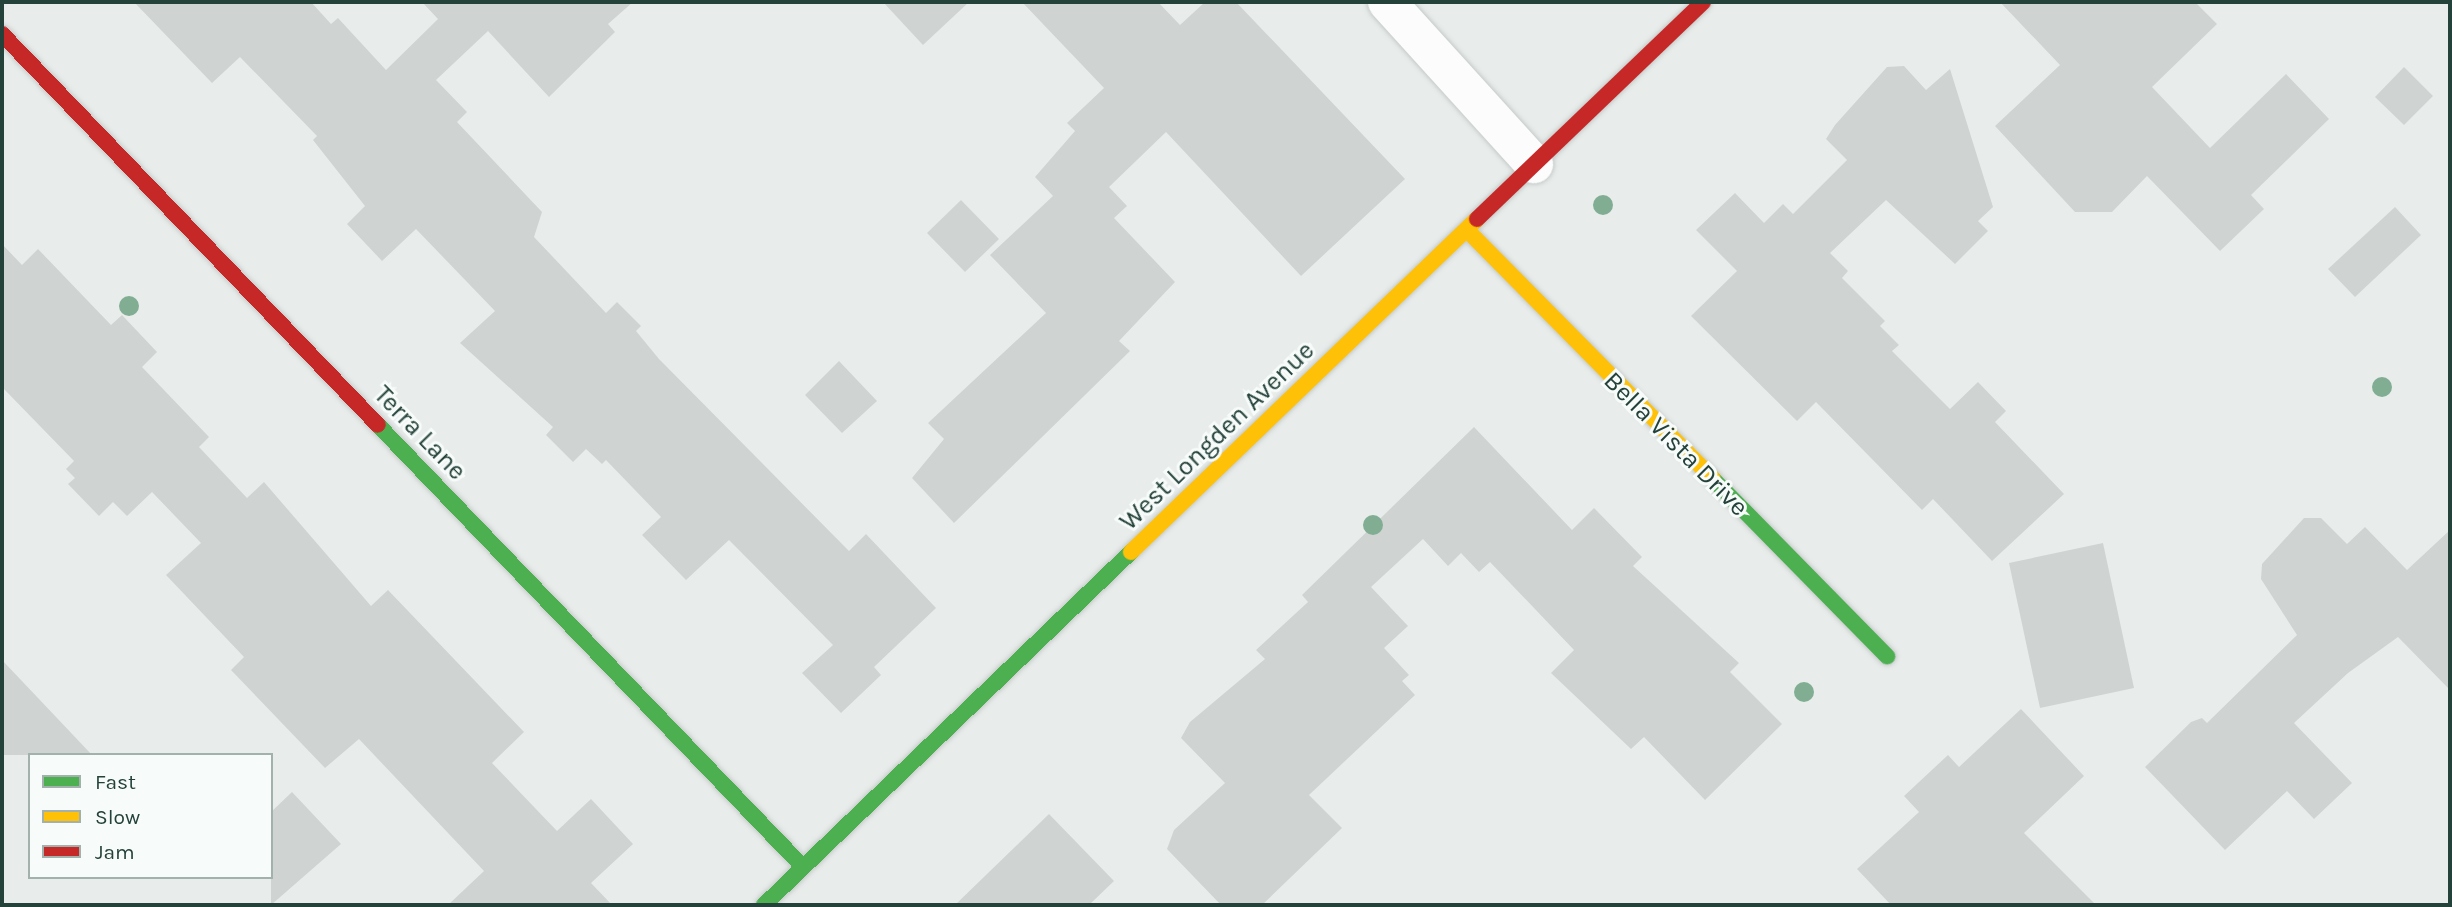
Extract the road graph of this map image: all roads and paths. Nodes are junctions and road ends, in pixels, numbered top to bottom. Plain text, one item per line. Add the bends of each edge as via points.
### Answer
1 (1387, 2) edge
2 (1703, 2) edge
3 (2, 34) edge
4 (1534, 164) junction
5 (1467, 230) junction
6 (1887, 656) dead end
7 (803, 867) junction
8 (764, 905) edge

1 - 4 street
2 - 4 street, West Longden Avenue
3 - 7 street, Terra Lane
4 - 5 street, West Longden Avenue
5 - 6 street, Bella Vista Drive
5 - 7 street, West Longden Avenue
7 - 8 street, West Longden Avenue

